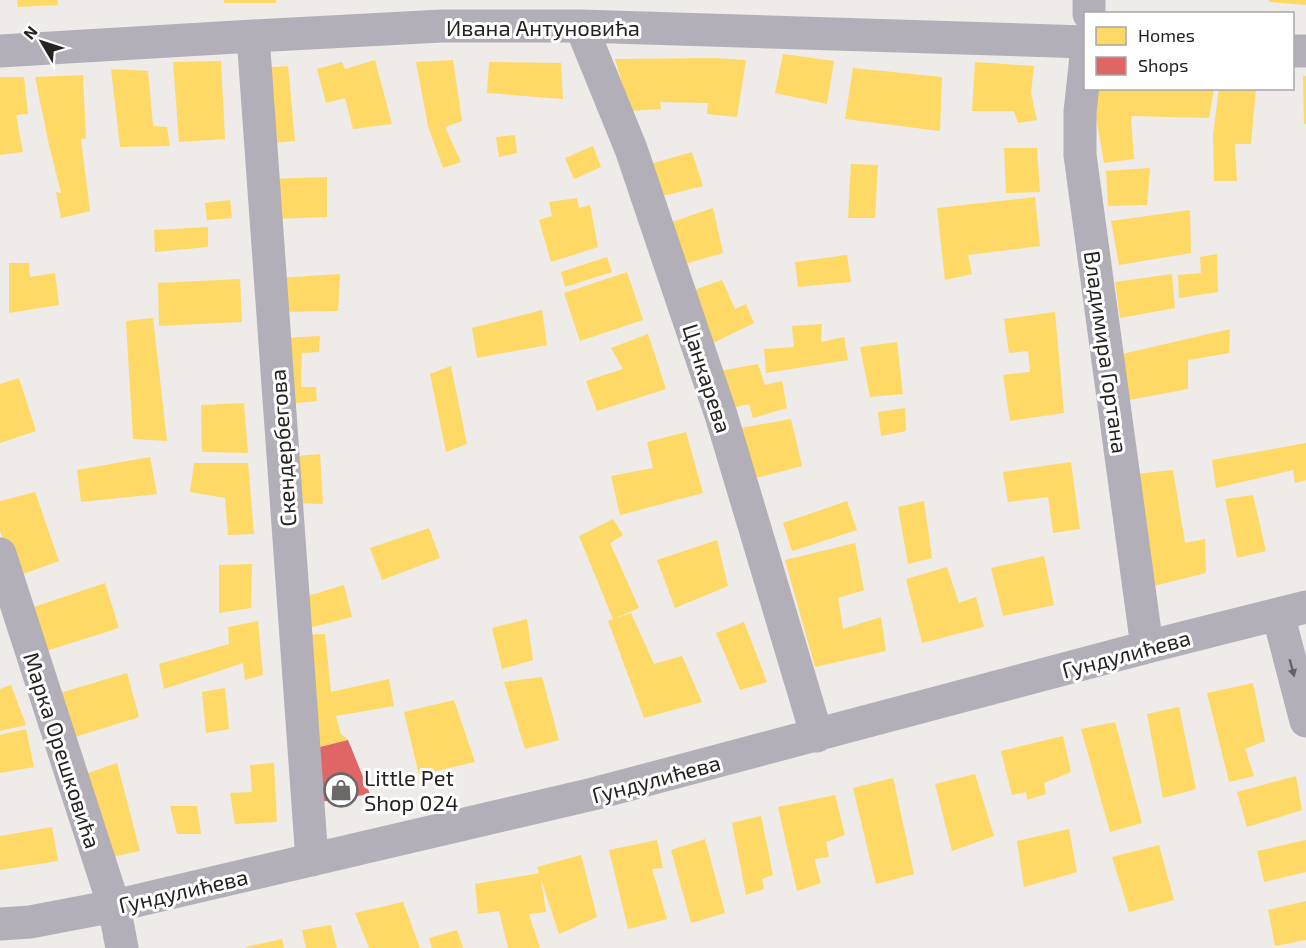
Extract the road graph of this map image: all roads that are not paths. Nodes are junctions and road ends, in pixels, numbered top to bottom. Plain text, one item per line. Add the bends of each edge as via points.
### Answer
1 (581, 26) junction
2 (253, 36) junction
3 (1084, 42) edge
4 (0, 51) edge
5 (1084, 75) edge
6 (0, 554) edge
7 (1292, 611) edge
8 (1147, 647) junction
9 (1306, 721) edge
10 (817, 736) junction
11 (312, 860) junction
12 (114, 906) junction
13 (0, 924) edge
14 (123, 948) edge

1 - 2 street, Ивана Антуновића via 442,26
1 - 3 street, Ивана Антуновића
1 - 10 street, Цанкарева via 631,149 721,415
2 - 4 street, Ивана Антуновића
2 - 11 street, Скендербегова
5 - 8 street, Владимира Гортана via 1080,155
6 - 12 street, Марка Орешковића
7 - 8 street, Гундулићева
7 -> 9 street
8 - 10 street, Гундулићева
10 - 11 street, Гундулићева
11 - 12 street, Гундулићева
12 - 13 street, Гундулићева
12 - 14 street, Марка Орешковића

